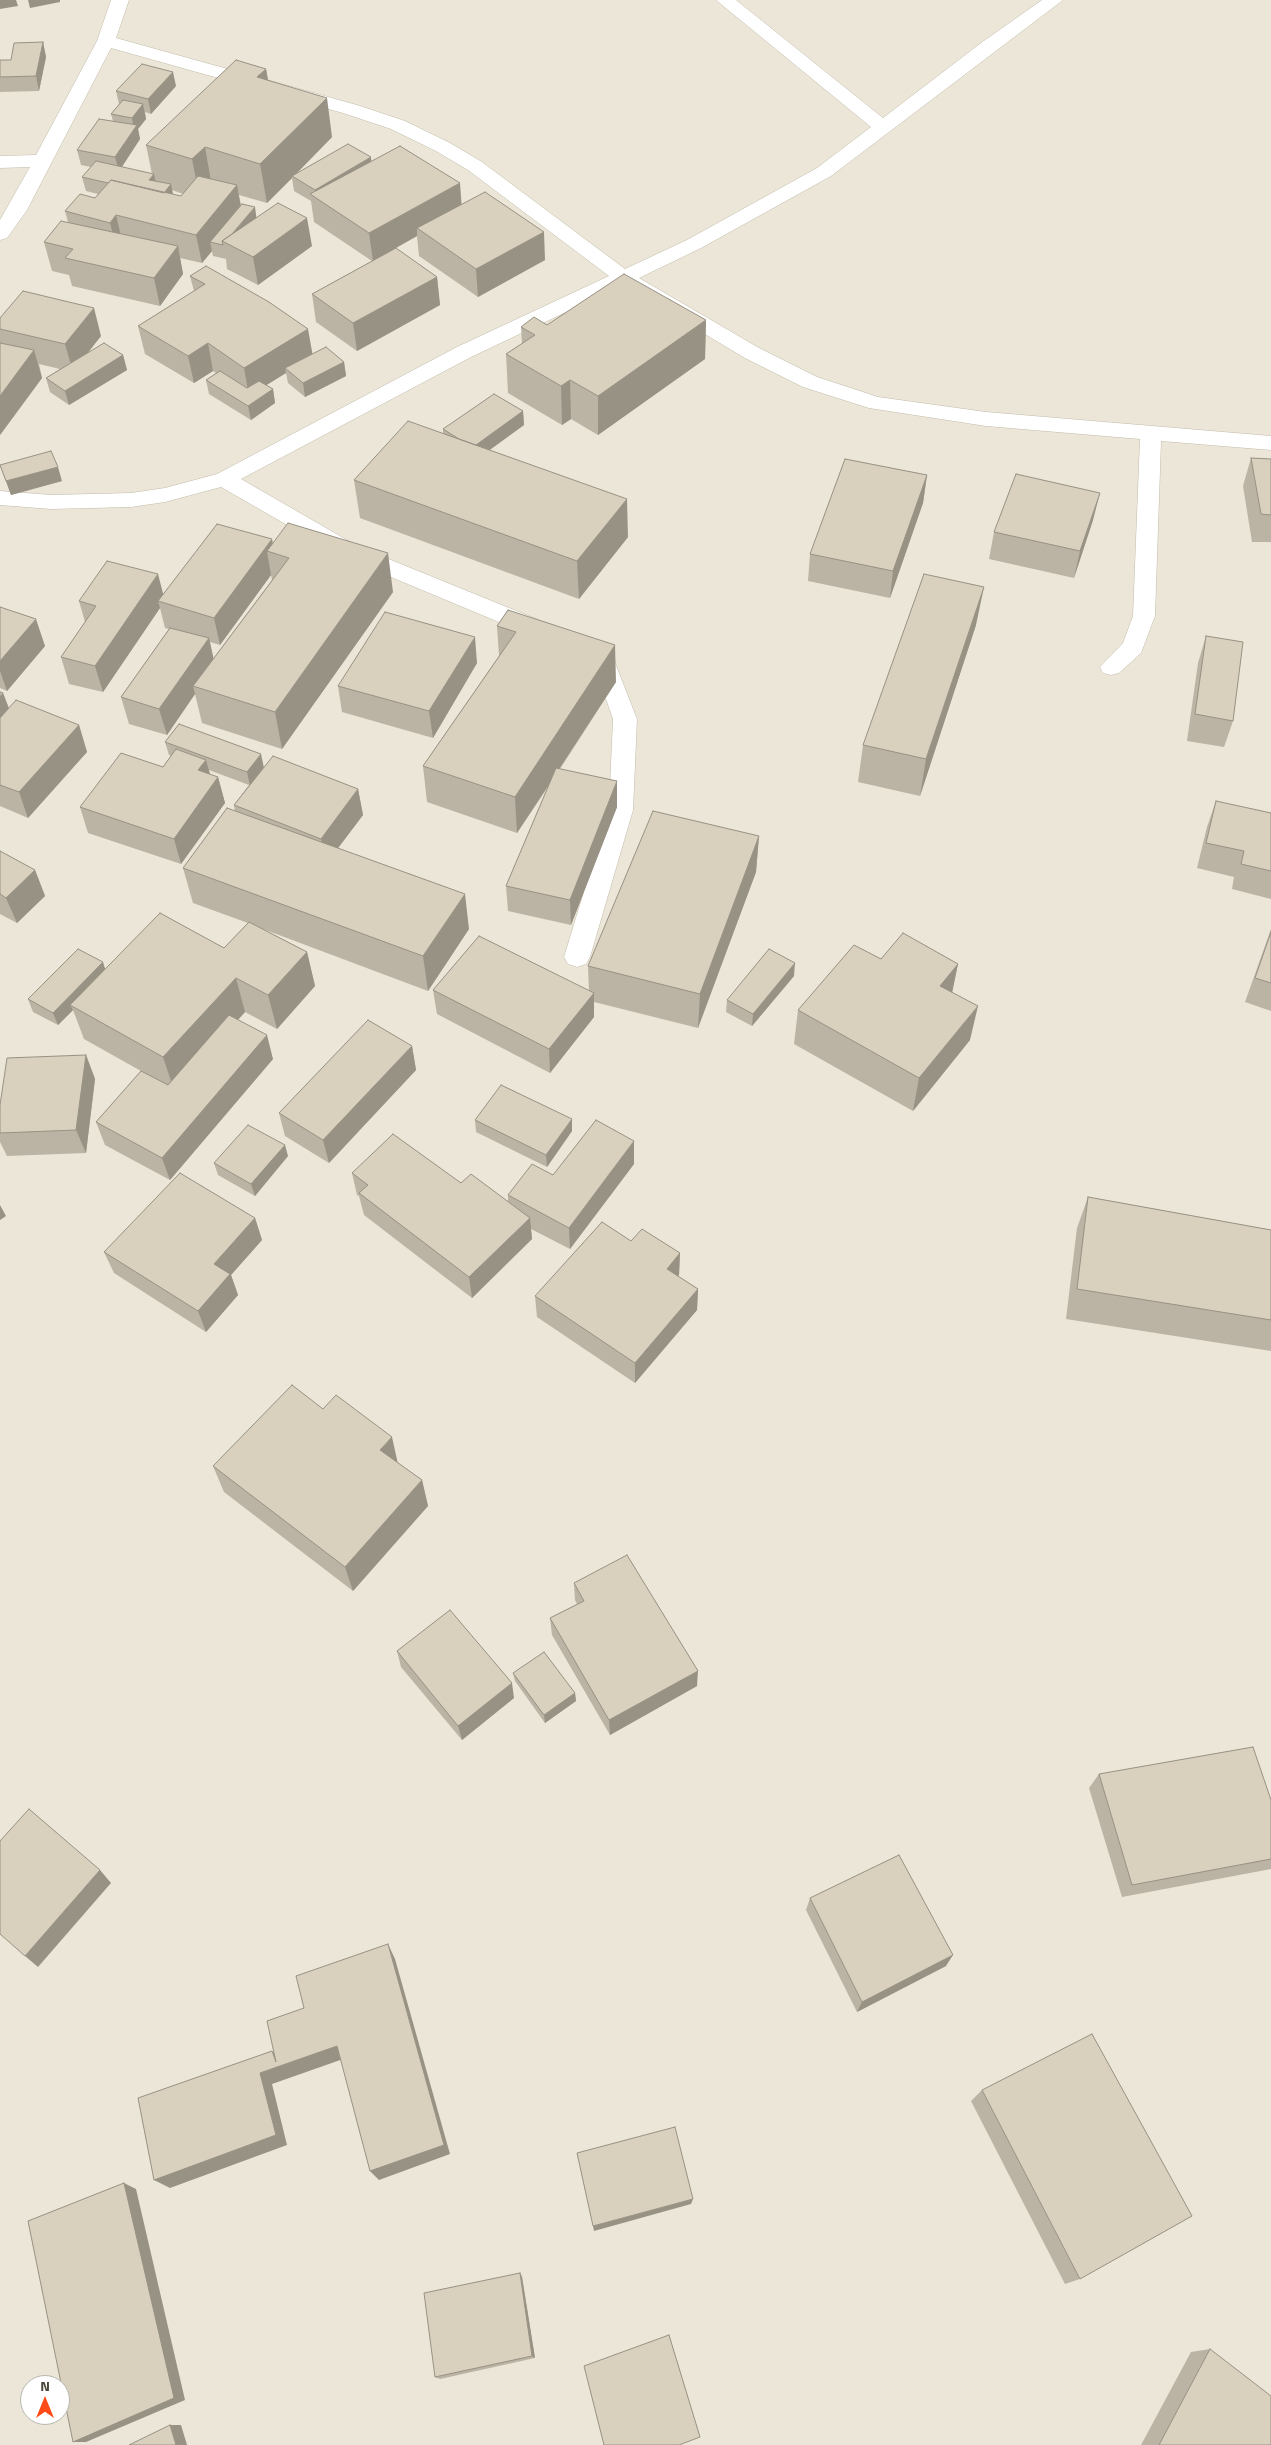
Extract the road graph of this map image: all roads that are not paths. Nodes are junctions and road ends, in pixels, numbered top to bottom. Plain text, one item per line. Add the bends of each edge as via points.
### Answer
1 (120, 0) edge
2 (725, 0) edge
3 (1054, 0) edge
4 (106, 42) junction
5 (884, 126) junction
6 (43, 161) junction
7 (0, 162) edge
8 (0, 234) edge
9 (624, 276) junction
10 (1151, 433) junction
11 (1271, 443) edge
12 (224, 479) junction
13 (0, 498) edge
14 (1111, 667) dead end
15 (576, 957) dead end

1 - 4 street
2 - 5 street
3 - 5 street via 986,47
4 - 6 street
4 - 9 street via 398,125 475,166
5 - 9 street via 824,172 694,244
6 - 7 street
6 - 8 street
9 - 10 street via 752,354 810,382 876,403 986,418
9 - 12 street via 464,352
10 - 11 street
10 - 14 street via 1144,616 1133,647
12 - 13 street via 165,495 131,500 51,502
12 - 15 street via 351,552 566,640 607,669 625,719 621,810

